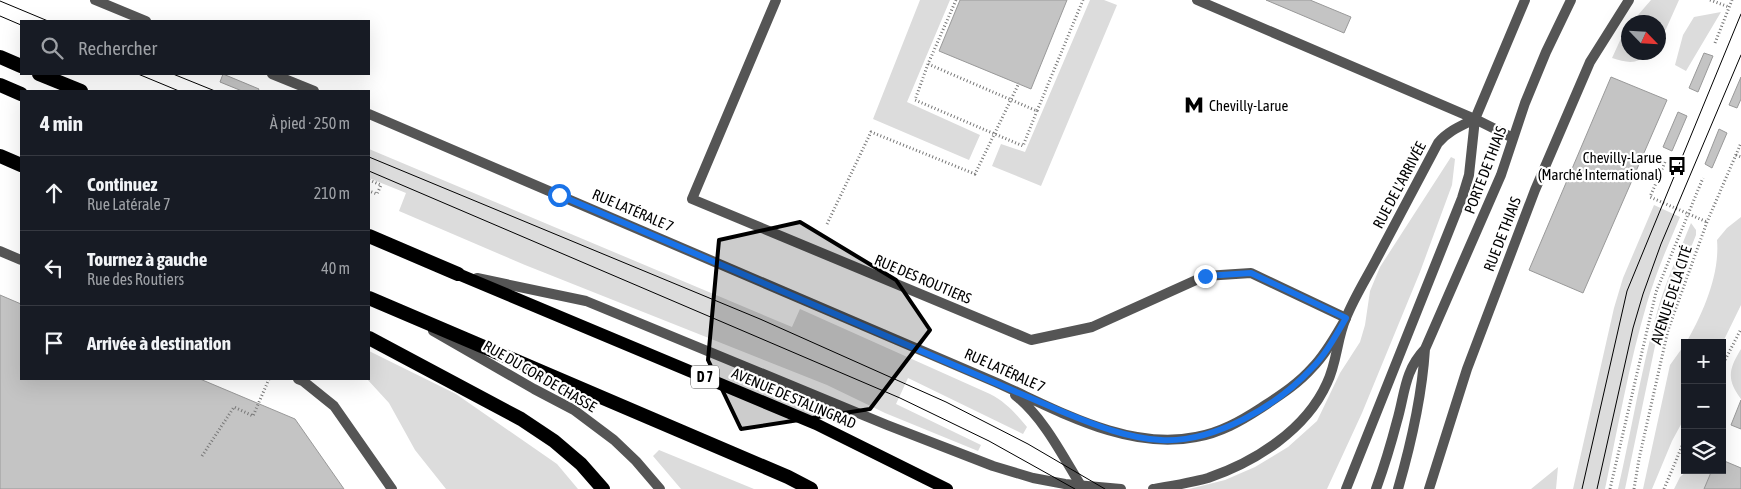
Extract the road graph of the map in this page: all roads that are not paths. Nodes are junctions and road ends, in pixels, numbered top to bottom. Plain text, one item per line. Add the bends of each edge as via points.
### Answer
1 (94, 0) edge
2 (776, 0) edge
3 (1197, 0) edge
4 (1525, 0) edge
5 (1571, 0) edge
6 (1629, 0) edge
7 (144, 20) edge
8 (0, 57) edge
9 (20, 66) edge
10 (41, 75) edge
11 (274, 75) edge
12 (0, 85) edge
13 (79, 90) edge
14 (312, 90) edge
15 (20, 94) edge
16 (370, 114) edge
17 (1475, 119) junction
18 (1513, 138) junction
19 (0, 156) edge
20 (20, 165) edge
21 (370, 236) edge
22 (0, 251) edge
23 (20, 260) edge
24 (458, 274) junction
25 (370, 298) edge
26 (391, 307) junction
27 (1346, 318) junction
28 (370, 339) edge
29 (1425, 350) junction
30 (300, 380) edge
31 (995, 382) junction
32 (1082, 487) edge
33 (392, 489) edge
34 (603, 489) edge
35 (660, 489) edge
36 (811, 489) edge
37 (947, 489) edge
38 (1121, 489) edge
39 (1152, 489) edge
40 (1346, 489) edge
41 (1376, 489) edge
42 (1398, 489) edge
43 (1429, 489) edge

1 - 7 street
2 - 27 street, RUE DES ROUTIERS via 692,199 1031,340 1092,327 1205,276 1251,273
3 - 17 street
4 - 17 street
5 - 18 street, PORTE DE THIAIS via 1528,95
6 - 43 street, RUE DE THIAIS via 1590,62 1535,190 1467,369
8 - 9 highway
10 - 13 highway
11 - 14 street
12 - 15 highway
16 - 31 street, RUE LATÉRALE 7
17 - 18 street
17 - 27 street, RUE DE L'ARRIVÉE via 1454,129 1438,143
17 - 40 street via 1469,174 1462,198
18 - 29 street, PORTE DE THIAIS via 1501,175
19 - 20 highway
21 - 24 highway, D 7
22 - 23 street
24 - 32 street via 586,301 993,466
24 - 37 main road, AVENUE DE STALINGRAD / D 7 via 816,424
25 - 26 highway
26 - 35 street, RUE DU COR DE CHASSE via 574,410 614,440
26 - 36 highway
27 - 31 street, RUE LATÉRALE 7 via 1312,368 1280,396 1234,425 1196,437 1162,440 1130,436 1085,421
27 - 39 street via 1328,383 1318,400 1284,437 1238,465 1209,477
28 - 34 highway via 521,419 581,464
29 - 41 street via 1405,382 1398,419
29 - 42 street via 1423,378
30 - 33 street via 334,406
31 - 32 street via 1026,403
32 - 38 street

